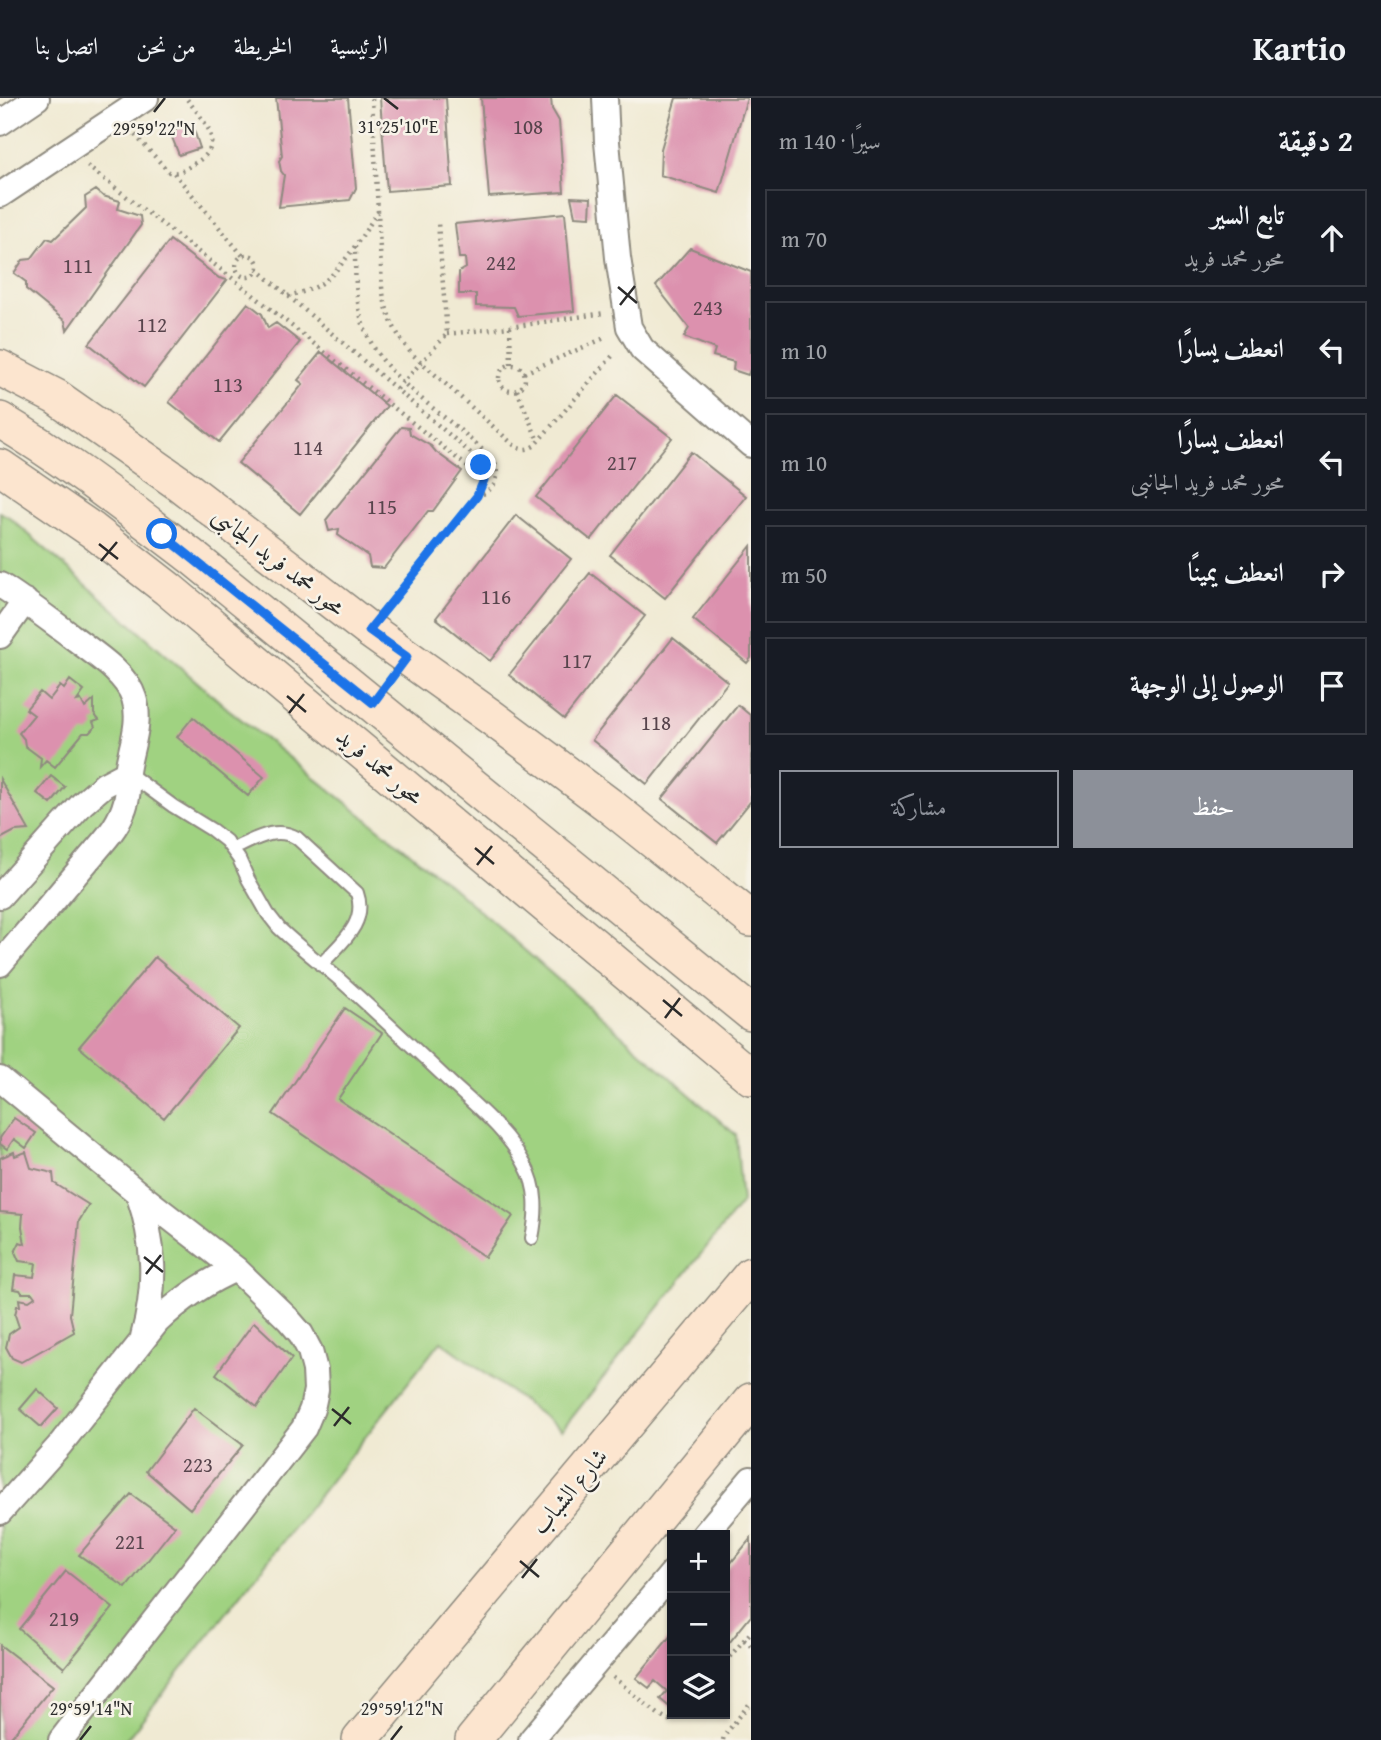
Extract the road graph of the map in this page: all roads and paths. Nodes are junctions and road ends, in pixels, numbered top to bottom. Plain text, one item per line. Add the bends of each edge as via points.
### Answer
1 (37, 98) edge
2 (146, 98) edge
3 (186, 98) edge
4 (372, 98) edge
5 (605, 98) edge
6 (118, 116) junction
7 (0, 123) edge
8 (67, 150) junction
9 (174, 173) junction
10 (0, 195) edge
11 (378, 211) junction
12 (438, 223) dead end
13 (355, 246) junction
14 (243, 256) junction
15 (257, 269) junction
16 (237, 272) junction
17 (232, 278) junction
18 (287, 296) junction
19 (628, 324) junction
20 (510, 327) junction
21 (447, 334) junction
22 (421, 363) junction
23 (511, 365) junction
24 (0, 368) edge
25 (524, 373) junction
26 (404, 382) junction
27 (397, 389) junction
28 (517, 390) junction
29 (0, 420) edge
30 (538, 442) junction
31 (751, 445) edge
32 (0, 467) edge
33 (484, 480) junction
34 (477, 496) junction
35 (0, 585) edge
36 (24, 601) junction
37 (369, 630) junction
38 (0, 636) edge
39 (407, 657) junction
40 (373, 703) junction
41 (127, 773) junction
42 (233, 849) junction
43 (0, 897) edge
44 (751, 919) edge
45 (0, 964) edge
46 (321, 965) junction
47 (751, 1013) edge
48 (751, 1077) edge
49 (0, 1079) edge
50 (138, 1193) junction
51 (532, 1238) dead end
52 (236, 1269) junction
53 (751, 1275) edge
54 (142, 1341) junction
55 (744, 1424) edge
56 (751, 1479) edge
57 (0, 1512) edge
58 (708, 1530) edge
59 (667, 1579) edge
60 (751, 1632) edge
61 (744, 1640) junction
62 (751, 1646) edge
63 (730, 1656) edge
64 (597, 1663) junction
65 (751, 1702) edge
66 (667, 1719) edge
67 (61, 1740) edge
68 (360, 1740) edge
69 (473, 1740) edge
70 (531, 1740) edge
71 (723, 1740) edge

1 - 7 street
2 - 6 street
3 - 9 path via 209,130 212,143 203,159
4 - 11 path
5 - 19 street
6 - 8 street
6 - 9 path via 166,170
8 - 10 street
8 - 17 path
9 - 14 path
11 - 13 path
11 - 22 path via 388,316 401,341
12 - 21 path
13 - 18 path via 323,283
13 - 26 path via 357,290 366,331 382,359
14 - 15 path via 254,258
14 - 16 path via 236,263
15 - 16 path via 246,277
15 - 18 path
16 - 17 path
17 - 33 path
18 - 27 path
19 - 20 path
19 - 25 path
19 - 30 path
19 - 31 street via 653,360
20 - 21 path
20 - 23 path
21 - 22 path
22 - 26 path
22 - 30 path via 516,447 528,449
23 - 25 path
23 - 28 path via 499,378 505,388
24 - 37 main road, محور محمد فريد الجانبى via 56,397 180,484
25 - 28 path via 523,386
26 - 27 path
26 - 34 path via 495,463 495,484
27 - 33 path via 474,456
28 - 30 path
29 - 40 main road, محور محمد فريد via 118,500
32 - 48 main road, محور محمد فريد via 169,589
33 - 34 path
34 - 37 path
35 - 36 street
36 - 38 street
36 - 41 street via 105,662 128,686 136,723
37 - 39 main road, محور محمد فريد الجانبى
39 - 40 main road
39 - 44 main road, محور محمد فريد الجانبى via 610,806
40 - 47 main road, محور محمد فريد
41 - 42 lane
41 - 43 street via 82,804
41 - 45 street via 126,803 114,830
42 - 46 lane via 268,914
42 - 46 lane via 270,833 291,834 357,893 360,914 356,924
46 - 51 lane via 395,1028 517,1151 536,1201
49 - 50 street
50 - 52 street
50 - 54 street via 153,1266
52 - 54 street via 174,1305
52 - 67 street via 301,1334 315,1370 312,1409 304,1428
53 - 68 main road, شارع الشباب
54 - 57 street via 59,1447
55 - 69 main road
56 - 58 street
59 - 64 street
60 - 61 path
61 - 62 path
61 - 63 path
64 - 66 path
64 - 70 street
65 - 71 path

